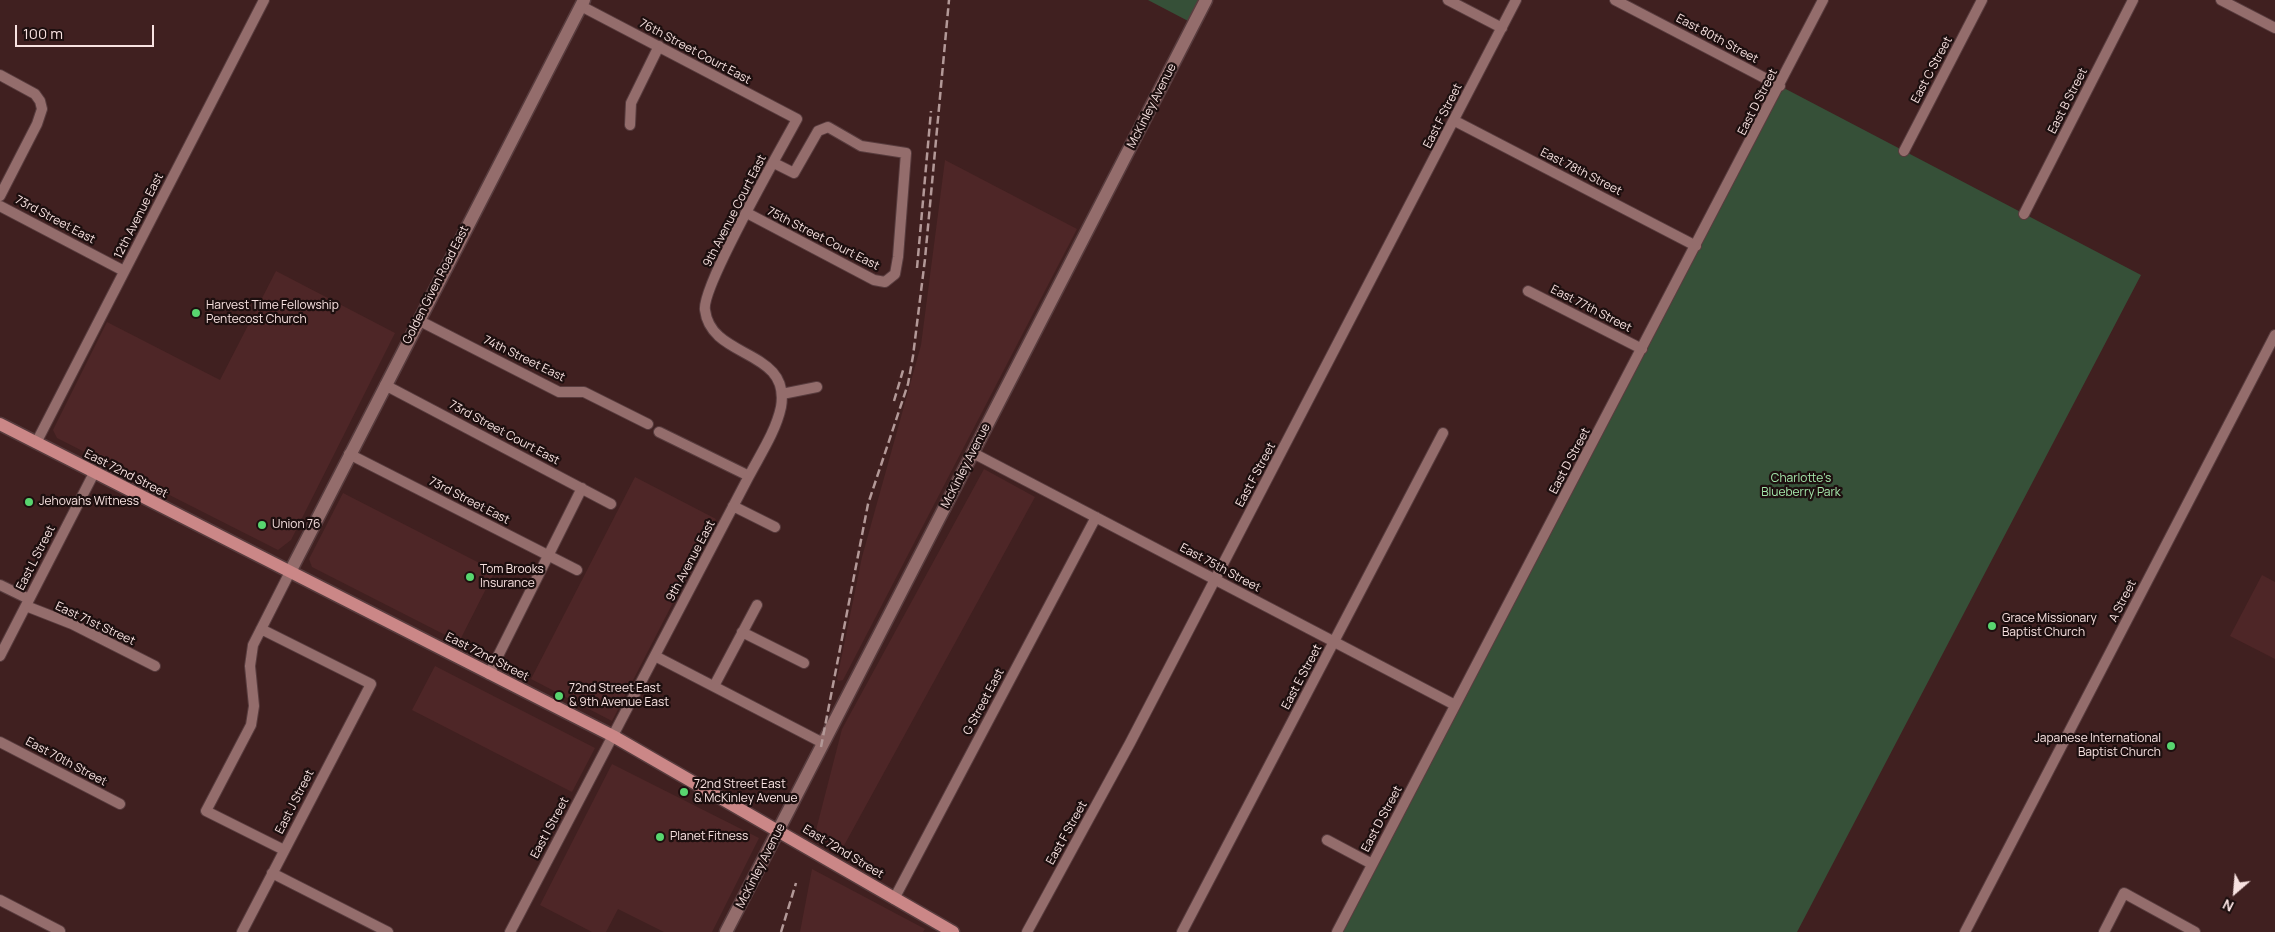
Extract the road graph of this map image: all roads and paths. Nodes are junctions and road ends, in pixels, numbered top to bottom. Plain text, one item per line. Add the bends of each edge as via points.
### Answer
1 (264, 0) edge
2 (1206, 0) edge
3 (1448, 0) edge
4 (1516, 0) edge
5 (1615, 0) edge
6 (1824, 0) edge
7 (1982, 0) edge
8 (2133, 0) edge
9 (2221, 0) edge
10 (583, 3) edge
11 (2274, 26) edge
12 (1502, 28) junction
13 (658, 46) junction
14 (0, 75) edge
15 (1780, 86) junction
16 (797, 119) joint
17 (1455, 121) junction
18 (630, 125) dead end
19 (1904, 151) dead end
20 (774, 163) junction
21 (0, 196) edge
22 (0, 206) edge
23 (747, 213) junction
24 (2024, 214) dead end
25 (1696, 246) junction
26 (124, 271) junction
27 (1528, 291) dead end
28 (418, 320) junction
29 (2275, 335) edge
30 (2272, 347) edge
31 (1642, 349) junction
32 (384, 385) junction
33 (817, 387) dead end
34 (782, 394) junction
35 (0, 424) edge
36 (648, 424) dead end
37 (659, 432) dead end
38 (1444, 433) dead end
39 (36, 443) junction
40 (973, 453) junction
41 (350, 454) junction
42 (94, 473) junction
43 (749, 476) junction
44 (582, 488) junction
45 (612, 504) dead end
46 (733, 506) junction
47 (1096, 517) junction
48 (775, 526) dead end
49 (547, 556) junction
50 (577, 570) dead end
51 (290, 572) junction
52 (1215, 580) junction
53 (0, 584) edge
54 (27, 602) junction
55 (757, 605) dead end
56 (261, 629) junction
57 (742, 632) junction
58 (1335, 642) junction
59 (0, 656) edge
60 (655, 656) junction
61 (804, 663) dead end
62 (154, 666) dead end
63 (489, 674) junction
64 (714, 686) junction
65 (1456, 705) junction
66 (613, 736) junction
67 (0, 742) edge
68 (823, 744) junction
69 (120, 804) dead end
70 (779, 830) junction
71 (1327, 840) dead end
72 (284, 850) junction
73 (1372, 864) junction
74 (272, 873) junction
75 (894, 899) junction
76 (0, 900) edge
77 (60, 931) dead end
78 (242, 932) edge
79 (388, 932) edge
80 (510, 932) edge
81 (726, 932) edge
82 (952, 932) edge
83 (1027, 932) edge
84 (1182, 932) edge
85 (1337, 932) edge
86 (1964, 932) edge
87 (2104, 932) edge
88 (2195, 932) edge

1 - 26 street, 12th Avenue East
2 - 40 street, McKinley Avenue
3 - 12 street
4 - 12 street, East F Street
5 - 15 street, East 80th Street
6 - 15 street, East D Street
7 - 19 street, East C Street
8 - 24 street, East B Street
9 - 11 street
10 - 13 street, 76th Street Court East
10 - 28 street, Golden Given Road East
12 - 17 street, East F Street
13 - 16 street, 76th Street Court East
13 - 18 street via 631,103
14 - 21 street via 35,94 42,109
15 - 25 street, East D Street
16 - 20 street, 9th Avenue Court East
17 - 25 street, East 78th Street
17 - 52 street, East F Street
20 - 23 street, 9th Avenue Court East
20 - 23 street, 75th Street Court East via 794,173 818,131 828,128 861,146 906,153 895,274 889,281 880,282
22 - 26 street, 73rd Street East
23 - 34 street, 9th Avenue Court East via 708,290 704,301 706,317 723,341 768,367
25 - 31 street, East D Street
26 - 39 street, 12th Avenue East
27 - 31 street, East 77th Street
28 - 32 street, Golden Given Road East
28 - 36 street, 74th Street East via 559,392 584,392
29 - 30 street, A Street
30 - 86 street, A Street
31 - 65 street, East D Street
32 - 41 street, Golden Given Road East
32 - 44 street, 73rd Street Court East
33 - 34 street
34 - 43 street, 9th Avenue East via 778,419
35 - 39 main road, East 72nd Street
37 - 43 street
38 - 58 street, East E Street
39 - 42 main road, East 72nd Street
40 - 47 street, East 75th Street
40 - 68 street, McKinley Avenue
41 - 49 street, 73rd Street East
41 - 51 street, Golden Given Road East
42 - 51 main road, East 72nd Street
42 - 54 street, East L Street
43 - 46 street, 9th Avenue East
44 - 45 street, 73rd Street Court East
44 - 49 street
46 - 48 street
46 - 60 street, 9th Avenue East
47 - 52 street, East 75th Street
47 - 75 street, G Street East
49 - 50 street, 73rd Street East
49 - 63 street
51 - 56 street
51 - 63 main road, East 72nd Street
52 - 58 street, East 75th Street
52 - 83 street, East F Street
53 - 54 street, East 71st Street
54 - 59 street, East L Street
54 - 62 street, East 71st Street
55 - 57 street
56 - 72 street via 251,656 254,706 251,724 206,811
56 - 72 street, East J Street via 371,684
57 - 61 street
57 - 64 street
58 - 65 street, East 75th Street
58 - 84 street, East E Street
60 - 64 street
60 - 66 street, 9th Avenue East
63 - 66 main road, East 72nd Street
64 - 68 street
65 - 73 street, East D Street
66 - 70 main road, East 72nd Street
66 - 80 street, East I Street
67 - 69 street, East 70th Street
68 - 70 street, McKinley Avenue
70 - 75 main road, East 72nd Street
70 - 81 street, McKinley Avenue
71 - 73 street
72 - 74 street, East J Street
73 - 85 street, East D Street
74 - 78 street, East J Street
74 - 79 street
75 - 82 main road, East 72nd Street
76 - 77 street
87 - 88 street via 2124,894

